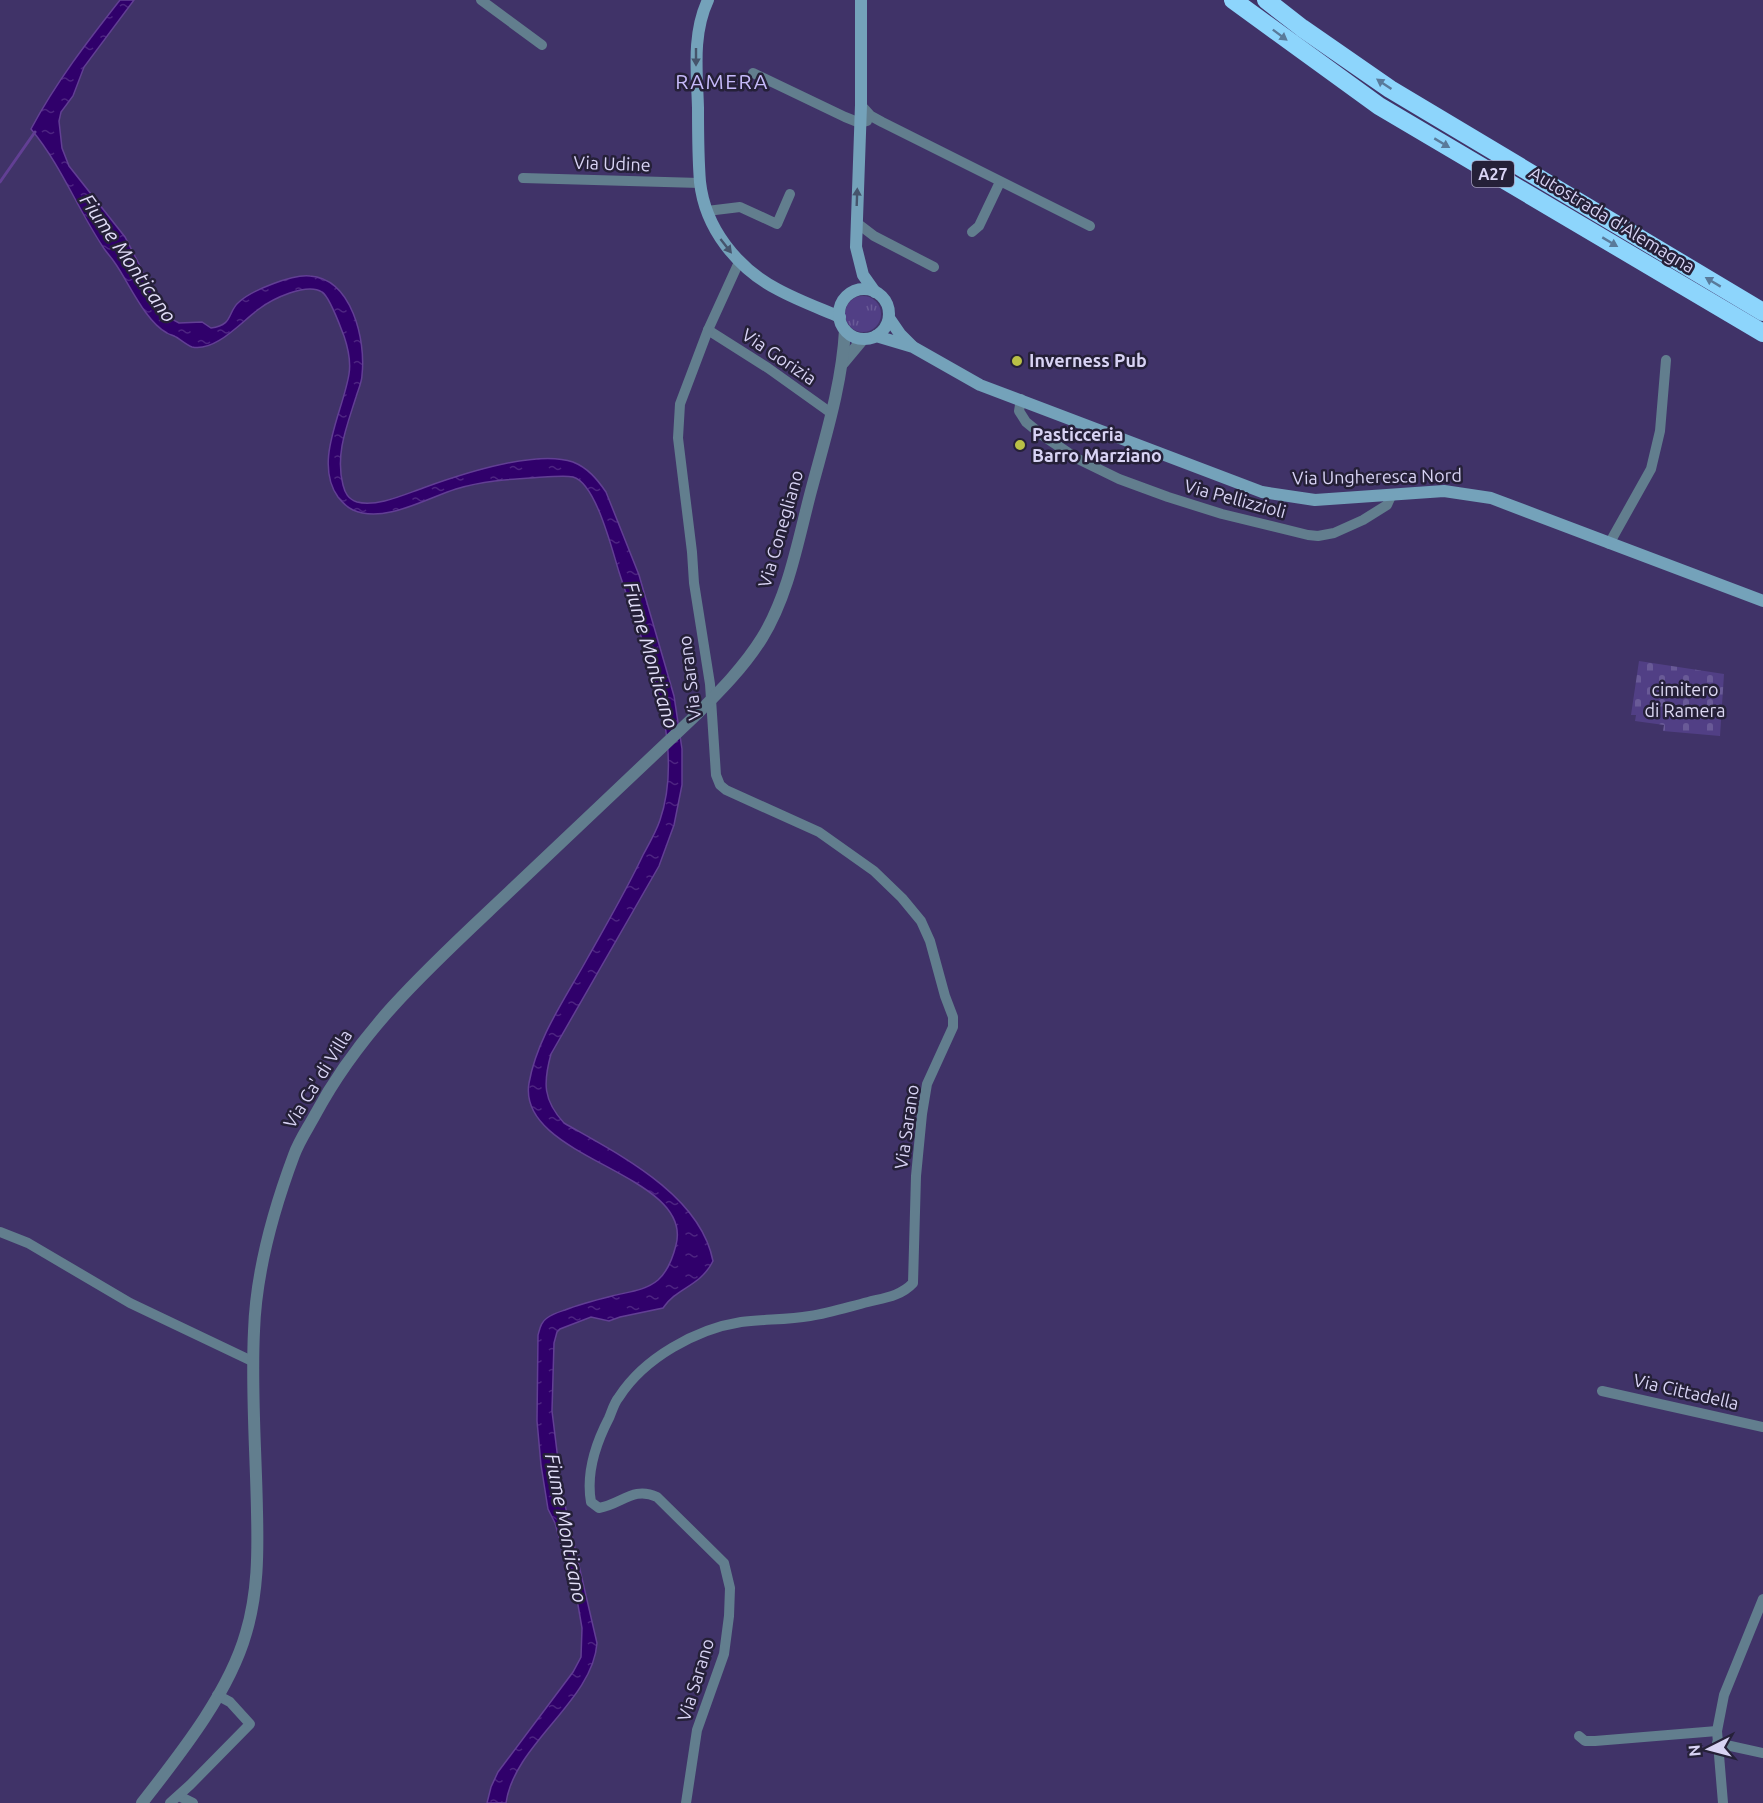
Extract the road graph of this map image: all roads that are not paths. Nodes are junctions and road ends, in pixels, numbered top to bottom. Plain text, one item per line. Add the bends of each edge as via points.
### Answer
1 (481, 0) edge
2 (708, 0) edge
3 (861, 0) edge
4 (1233, 0) edge
5 (1266, 0) edge
6 (542, 45) dead end
7 (753, 73) dead end
8 (861, 105) junction
9 (882, 122) junction
10 (860, 123) junction
11 (523, 178) dead end
12 (1000, 182) junction
13 (700, 183) junction
14 (790, 194) dead end
15 (707, 211) junction
16 (857, 223) junction
17 (1090, 226) dead end
18 (972, 232) dead end
19 (874, 236) junction
20 (856, 237) junction
21 (739, 262) junction
22 (934, 267) dead end
23 (875, 292) junction
24 (1763, 312) edge
25 (840, 317) junction
26 (889, 318) junction
27 (708, 330) junction
28 (846, 330) junction
29 (1763, 333) edge
30 (870, 337) junction
31 (913, 347) junction
32 (1666, 360) dead end
33 (843, 363) junction
34 (1021, 399) junction
35 (831, 413) junction
36 (1392, 494) junction
37 (1610, 544) junction
38 (1763, 601) edge
39 (722, 690) joint
40 (0, 1232) edge
41 (254, 1362) junction
42 (1602, 1391) dead end
43 (1763, 1426) edge
44 (1763, 1599) edge
45 (218, 1695) junction
46 (1717, 1731) junction
47 (1579, 1736) dead end
48 (1717, 1743) junction
49 (1763, 1753) edge
50 (179, 1796) junction
51 (142, 1803) edge
52 (170, 1803) edge
53 (193, 1803) edge
54 (686, 1803) edge
55 (1723, 1803) edge

1 - 6 street
2 -> 13 main road via 696,50
3 - 8 main road
4 -> 29 highway, Autostrada d'Alemagna / A27 via 1379,106
24 -> 5 highway, Autostrada d'Alemagna / A27 via 1390,89
7 - 10 street
8 - 9 street
8 - 10 main road
9 - 10 street
9 - 12 street
16 -> 10 main road
11 - 13 street, Via Udine
12 - 17 street
12 - 18 street via 979,226
13 - 15 main road
14 - 15 street via 777,224 740,207
15 -> 21 main road via 720,238
16 - 19 street
16 - 20 main road
19 - 20 street
19 - 22 street
20 - 23 main road via 859,266
21 - 25 main road via 777,289
21 - 27 street, Via Sarano
23 - 25 main road via 861,290 847,296
23 - 26 main road via 886,303
25 - 28 main road, Via Conegliano
26 - 30 main road, Via Conegliano via 882,332
26 - 31 main road, Via Ungheresca Nord
27 - 35 street, Via Gorizia
27 - 54 street, Via Sarano via 680,404 678,438 710,684 716,775 726,790 819,832 873,870 902,898 921,921 930,941 953,1027 927,1084 922,1114 913,1283 905,1292 851,1307 808,1317 729,1324 696,1336 645,1368 618,1397 604,1427 588,1488 591,1502 599,1508 633,1494 646,1492 657,1497 723,1563 730,1588 724,1654 698,1730
28 - 30 main road
28 - 33 street, Via Conegliano
30 - 31 main road, Via Ungheresca Nord
30 - 33 street, Via Conegliano
31 - 34 main road, Via Ungheresca Nord via 971,380
32 - 37 street via 1660,431 1651,470
33 - 35 street, Via Conegliano
34 - 36 main road, Via Ungheresca Nord via 1262,492 1315,500
34 - 36 street, Via Pellizzioli via 1019,411 1026,422 1076,458 1138,487 1262,525 1326,535 1376,513 1387,505
35 - 39 street, Via Conegliano via 782,595 762,639
36 - 37 main road, Via Ungheresca Nord via 1444,491 1491,498
37 - 38 main road, Via Ungheresca Nord
39 - 41 street, Via Ca' di Villa via 401,995 366,1036 327,1092 295,1152 276,1207 262,1260
40 - 41 street via 28,1243 130,1303
41 - 45 street, Via Ca' di Villa via 257,1585 239,1654
42 - 43 street, Via Cittadella
44 - 46 street via 1724,1695
45 - 50 street via 250,1724
45 - 51 street, Via Ca' di Villa
46 - 47 street via 1595,1741
46 - 48 street
48 - 49 street
48 - 55 street
50 - 52 street
50 - 53 street

